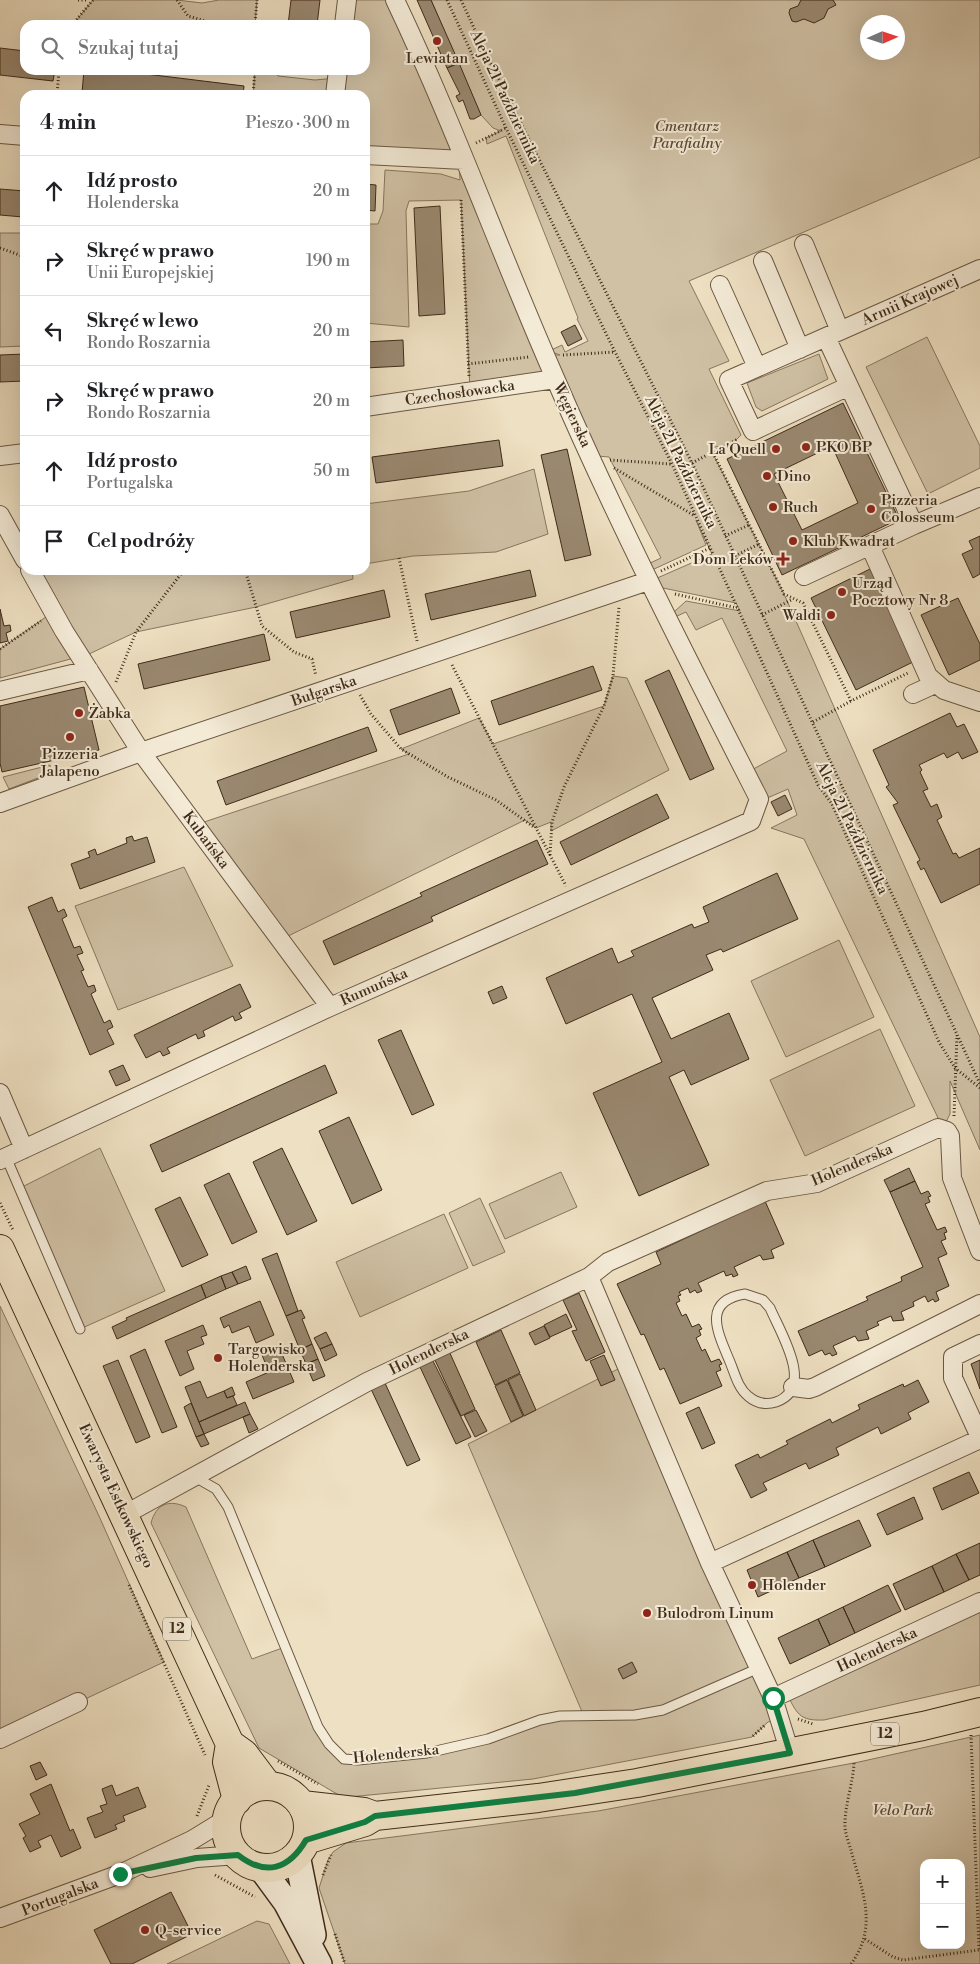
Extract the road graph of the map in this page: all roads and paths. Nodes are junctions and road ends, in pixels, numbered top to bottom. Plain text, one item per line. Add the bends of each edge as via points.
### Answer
1 (78, 0) edge
2 (86, 0) edge
3 (93, 0) edge
4 (178, 0) edge
5 (257, 0) edge
6 (347, 0) edge
7 (395, 0) edge
8 (447, 0) edge
9 (461, 0) edge
10 (76, 20) edge
11 (201, 20) edge
12 (255, 20) edge
13 (345, 20) edge
14 (59, 75) edge
15 (255, 75) edge
16 (337, 75) edge
17 (57, 90) edge
18 (253, 90) edge
19 (335, 90) edge
20 (506, 128) junction
21 (0, 134) edge
22 (20, 136) edge
23 (370, 155) edge
24 (461, 157) junction
25 (804, 244) dead end
26 (0, 248) edge
27 (20, 255) edge
28 (763, 261) dead end
29 (980, 268) edge
30 (720, 285) dead end
31 (833, 334) junction
32 (800, 349) junction
33 (615, 352) junction
34 (545, 355) junction
35 (468, 364) junction
36 (757, 368) junction
37 (555, 379) junction
38 (849, 386) junction
39 (470, 392) junction
40 (370, 406) edge
41 (753, 431) junction
42 (713, 453) junction
43 (20, 454) edge
44 (0, 456) edge
45 (597, 460) junction
46 (692, 462) junction
47 (672, 464) junction
48 (980, 497) edge
49 (0, 515) edge
50 (696, 517) junction
51 (749, 525) junction
52 (914, 525) junction
53 (725, 536) junction
54 (759, 544) junction
55 (870, 546) junction
56 (710, 548) junction
57 (20, 551) edge
58 (735, 556) junction
59 (399, 558) dead end
60 (33, 575) edge
61 (180, 575) edge
62 (247, 575) edge
63 (804, 576) dead end
64 (649, 583) junction
65 (622, 590) junction
66 (794, 599) junction
67 (738, 608) junction
68 (53, 612) junction
69 (762, 615) junction
70 (0, 648) edge
71 (444, 650) junction
72 (420, 658) junction
73 (924, 666) junction
74 (88, 670) junction
75 (353, 681) junction
76 (935, 684) junction
77 (0, 691) edge
78 (320, 692) junction
79 (913, 694) dead end
80 (851, 701) junction
81 (109, 702) junction
82 (980, 702) edge
83 (814, 722) junction
84 (141, 752) junction
85 (0, 803) edge
86 (751, 821) joint
87 (536, 828) junction
88 (550, 856) junction
89 (573, 900) junction
90 (330, 1007) junction
91 (957, 1034) junction
92 (955, 1068) junction
93 (980, 1086) edge
94 (0, 1093) edge
95 (948, 1131) junction
96 (24, 1148) junction
97 (3, 1159) edge
98 (0, 1249) edge
99 (980, 1251) edge
100 (588, 1277) junction
101 (980, 1304) edge
102 (80, 1329) dead end
103 (980, 1344) edge
104 (793, 1386) junction
105 (980, 1438) edge
106 (195, 1477) junction
107 (124, 1514) junction
108 (710, 1562) junction
109 (127, 1580) dead end
110 (980, 1602) edge
111 (759, 1668) junction
112 (773, 1698) junction
113 (78, 1702) dead end
114 (781, 1719) junction
115 (976, 1724) edge
116 (0, 1739) edge
117 (745, 1739) dead end
118 (230, 1744) junction
119 (790, 1753) junction
120 (273, 1757) dead end
121 (208, 1762) dead end
122 (854, 1763) dead end
123 (320, 1784) dead end
124 (268, 1786) junction
125 (302, 1805) junction
126 (232, 1809) junction
127 (375, 1816) junction
128 (302, 1848) junction
129 (249, 1861) junction
130 (120, 1874) junction
131 (0, 1918) edge
132 (865, 1939) junction
133 (979, 1950) edge
134 (319, 1964) edge
135 (851, 1964) edge

1 - 2 path
3 - 10 path
4 - 11 path via 188,16
5 - 12 path
6 - 13 street
7 - 24 street, Węgierska via 426,65
8 - 20 path, Aleja 21 Października
9 - 46 path, Aleja 21 Października
14 - 17 path
15 - 18 path
16 - 19 street
20 - 24 path
20 - 33 path, Aleja 21 Października
21 - 22 street
23 - 24 street
24 - 34 street, Węgierska
24 - 35 path
25 - 31 street
26 - 27 path
28 - 32 street
29 - 31 street, Armii Krajowej
30 - 36 street
31 - 32 street, Armii Krajowej
31 - 38 street
32 - 36 street, Armii Krajowej
33 - 34 path
33 - 47 path, Aleja 21 Października
34 - 35 path
34 - 37 street, Węgierska
35 - 39 path
36 - 41 street, Armii Krajowej via 728,380
37 - 39 street, Czechosłowacka
37 - 45 street, Węgierska
38 - 41 street
38 - 52 street
39 - 40 street, Czechosłowacka
41 - 42 path
42 - 46 path
42 - 51 path
43 - 44 street
45 - 47 path
45 - 50 path
45 - 64 street, Węgierska
46 - 53 path, Aleja 21 Października
47 - 50 path, Aleja 21 Października
48 - 52 street
49 - 57 street
50 - 56 path, Aleja 21 Października
51 - 53 path
51 - 54 path
52 - 55 street
53 - 58 path, Aleja 21 Października
54 - 58 path
54 - 66 path via 784,594
55 - 63 street
55 - 73 street
56 - 64 path
56 - 67 path, Aleja 21 Października
58 - 69 path, Aleja 21 Października
59 - 72 path
60 - 68 street, Kubańska
61 - 81 path via 136,632
62 - 78 path via 262,626 294,652 312,659
64 - 65 street, Bułgarska
64 - 67 path
64 - 86 street, Węgierska via 759,799
65 - 71 street, Bułgarska
65 - 88 path via 616,625 614,676 604,706 564,787 552,822
66 - 69 path
66 - 80 path via 802,603
67 - 92 path, Aleja 21 Października via 818,785 832,804 939,1042
68 - 70 path
68 - 74 street, Kubańska
69 - 83 path, Aleja 21 Października
71 - 72 street, Bułgarska
71 - 87 path
72 - 75 street, Bułgarska
73 - 76 street
73 - 80 path
74 - 77 street
74 - 81 street, Kubańska
75 - 78 street, Bułgarska
75 - 87 path via 370,714 401,750 496,800
76 - 79 street
76 - 82 street
78 - 84 street, Bułgarska
80 - 83 path
81 - 84 street, Kubańska
83 - 91 path, Aleja 21 Października
84 - 85 street, Bułgarska
84 - 90 street, Kubańska
86 - 89 street, Rumuńska
87 - 88 path
88 - 89 path
89 - 90 street, Rumuńska
90 - 96 street, Rumuńska
91 - 92 path
91 - 93 path, Aleja 21 Października
92 - 93 path, Aleja 21 Października
92 - 95 path via 954,1114
94 - 96 street
95 - 99 street via 952,1178
95 - 100 street, Holenderska via 943,1128 932,1130 817,1183 768,1191 608,1262
96 - 97 street, Rumuńska
97 - 102 lane
98 - 107 main road, Ewarysta Estkowskiego / 12
100 - 106 street, Holenderska via 367,1382
100 - 108 street
101 - 104 street via 815,1387
103 - 105 street via 953,1357 953,1378
104 - 104 lane via 796,1368 764,1300 755,1295 740,1294 726,1300 716,1317 716,1327 740,1388 754,1400 772,1403 781,1400
105 - 108 street
106 - 107 street, Holenderska
106 - 111 lane, Holenderska via 216,1489 228,1507 318,1727 328,1744 344,1759 427,1753 488,1739 560,1716 635,1715 663,1710
107 - 118 main road, Ewarysta Estkowskiego / 12
108 - 111 street
109 - 121 path
110 - 112 street, Holenderska
111 - 112 street
112 - 114 street
113 - 116 street
114 - 117 path via 768,1722 752,1737
114 - 119 street
115 - 119 main road, 12 via 923,1726
115 - 133 path
118 - 124 main road, Ewarysta Estkowskiego / 12 via 244,1754
118 - 126 main road, Ewarysta Estkowskiego / 12 via 227,1762
119 - 127 main road, 12 via 575,1793
120 - 123 path
122 - 132 path via 845,1829 866,1902
124 - 125 main road via 281,1788
124 - 126 main road via 256,1788
125 - 127 main road, 12
125 - 128 main road via 307,1816
126 - 129 main road, 12 via 227,1831 230,1844
126 - 130 street, Portugalska via 192,1840
127 - 128 main road, 12
128 - 129 main road, 12 via 287,1863 274,1868
128 - 134 street
129 - 130 street, Portugalska via 196,1858
129 - 134 street via 286,1902
130 - 131 street, Portugalska
132 - 133 path via 893,1958 903,1960
132 - 135 path

